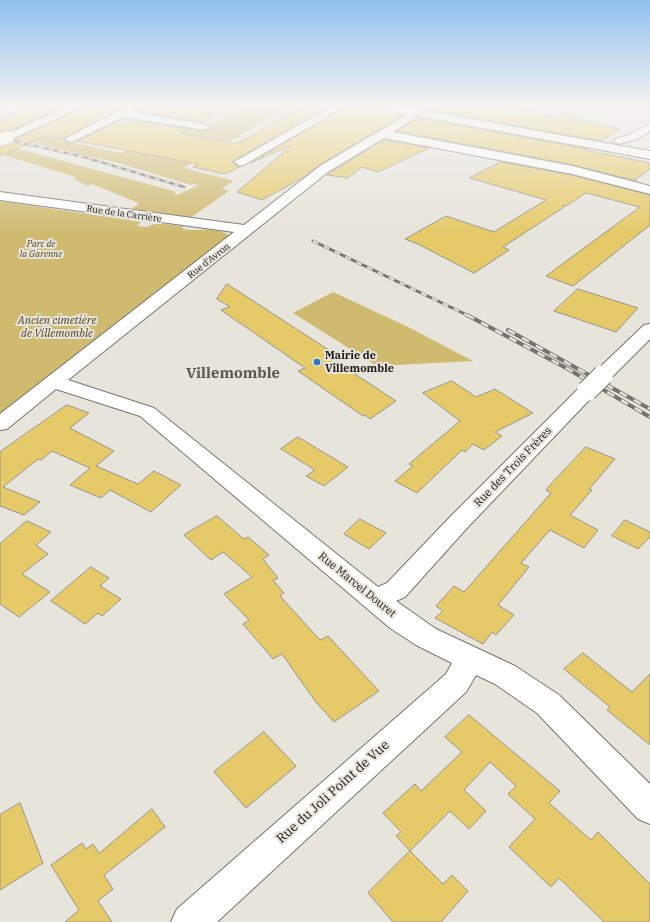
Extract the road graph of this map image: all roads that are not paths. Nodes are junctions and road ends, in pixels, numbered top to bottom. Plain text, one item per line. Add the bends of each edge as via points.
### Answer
1 (265, 148) edge
2 (359, 148) edge
3 (457, 148) edge
4 (621, 148) edge
5 (650, 153) edge
6 (240, 162) dead end
7 (650, 190) edge
8 (0, 196) edge
9 (248, 230) junction
10 (650, 329) edge
11 (53, 382) junction
12 (0, 424) edge
13 (374, 600) junction
14 (471, 658) junction
15 (650, 807) edge
16 (190, 922) edge

1 - 6 street
2 - 9 street, Rue d'Avron via 324,169
3 - 7 street via 573,170
4 - 5 street
8 - 9 street, Rue de la Carrière
9 - 11 street, Rue d'Avron
10 - 13 street, Rue des Trois Frères, bridge via 459,522 396,590
11 - 12 street, Rue d'Avron
11 - 13 street, Rue Marcel Douret via 147,412
13 - 14 street, Rue Marcel Douret via 426,637
14 - 15 street, Rue Marcel Douret via 505,675 548,704
14 - 16 street, Rue du Joli Point de Vue via 456,683

